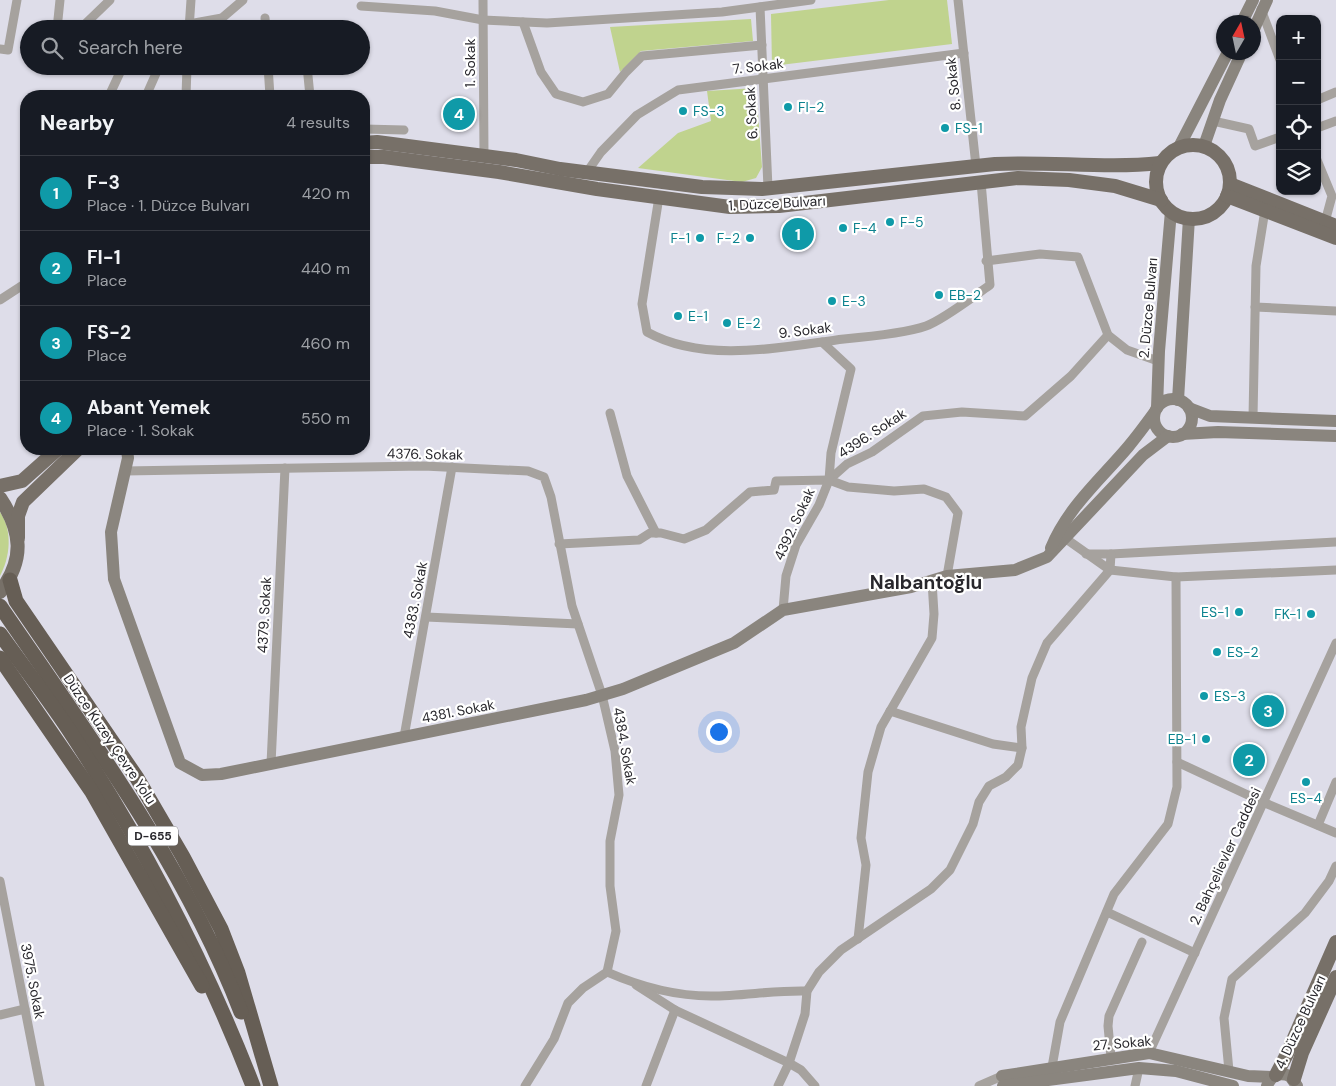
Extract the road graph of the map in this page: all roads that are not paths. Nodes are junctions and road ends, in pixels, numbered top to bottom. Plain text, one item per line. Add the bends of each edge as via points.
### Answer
1 (17, 0) edge
2 (60, 0) edge
3 (110, 0) edge
4 (191, 0) edge
5 (243, 0) edge
6 (483, 0) edge
7 (811, 0) edge
8 (958, 0) edge
9 (1260, 3) edge
10 (762, 4) edge
11 (361, 6) dead end
12 (1249, 15) edge
13 (58, 20) edge
14 (89, 20) edge
15 (189, 20) edge
16 (214, 20) edge
17 (483, 20) junction
18 (523, 22) junction
19 (762, 45) junction
20 (0, 49) edge
21 (1276, 49) edge
22 (964, 52) junction
23 (1224, 60) edge
24 (1238, 60) edge
25 (119, 75) edge
26 (155, 75) edge
27 (187, 75) edge
28 (269, 75) edge
29 (308, 75) edge
30 (763, 80) junction
31 (112, 90) edge
32 (149, 90) edge
33 (186, 90) edge
34 (270, 90) edge
35 (309, 90) edge
36 (1336, 92) edge
37 (1321, 98) edge
38 (1213, 121) junction
39 (1336, 121) edge
40 (1321, 127) edge
41 (370, 129) edge
42 (404, 130) dead end
43 (1276, 138) edge
44 (370, 142) edge
45 (1204, 146) junction
46 (1179, 147) junction
47 (484, 155) junction
48 (370, 157) edge
49 (1160, 164) junction
50 (976, 166) junction
51 (1321, 170) edge
52 (587, 172) junction
53 (981, 182) junction
54 (768, 188) junction
55 (1229, 190) junction
56 (659, 197) junction
57 (1160, 200) junction
58 (1332, 208) edge
59 (1265, 210) junction
60 (1172, 211) junction
61 (1189, 218) junction
62 (1330, 224) edge
63 (1336, 238) edge
64 (986, 261) junction
65 (20, 287) edge
66 (0, 300) edge
67 (1255, 307) junction
68 (1336, 311) edge
69 (1108, 334) junction
70 (822, 342) junction
71 (1158, 362) junction
72 (1178, 400) junction
73 (1189, 408) junction
74 (1156, 410) junction
75 (610, 413) dead end
76 (1252, 418) junction
77 (1336, 421) edge
78 (1182, 434) junction
79 (1168, 436) junction
80 (1336, 436) edge
81 (51, 455) edge
82 (72, 455) edge
83 (128, 455) edge
84 (452, 467) junction
85 (285, 468) junction
86 (125, 471) junction
87 (544, 477) joint
88 (829, 480) junction
89 (0, 486) edge
90 (0, 498) edge
91 (656, 533) junction
92 (1062, 534) junction
93 (18, 538) junction
94 (1336, 542) edge
95 (559, 544) junction
96 (1085, 554) junction
97 (1111, 554) junction
98 (1110, 570) junction
99 (1336, 570) edge
100 (947, 576) junction
101 (1176, 577) junction
102 (10, 580) junction
103 (932, 581) junction
104 (0, 592) edge
105 (0, 606) edge
106 (783, 610) junction
107 (426, 617) junction
108 (578, 624) junction
109 (0, 634) edge
110 (1336, 643) edge
111 (0, 658) edge
112 (602, 695) junction
113 (890, 711) junction
114 (404, 737) junction
115 (1022, 748) junction
116 (1177, 762) junction
117 (271, 764) junction
118 (1336, 782) edge
119 (1265, 804) junction
120 (1318, 825) junction
121 (1336, 833) edge
122 (1336, 866) edge
123 (0, 881) edge
124 (1107, 912) junction
125 (858, 939) junction
126 (1142, 942) dead end
127 (1336, 942) edge
128 (1196, 953) junction
129 (607, 972) junction
130 (1336, 977) edge
131 (636, 985) junction
132 (807, 992) junction
133 (25, 1010) junction
134 (675, 1010) junction
135 (0, 1015) edge
136 (1149, 1053) junction
137 (1112, 1057) junction
138 (789, 1063) junction
139 (1052, 1067) junction
140 (1139, 1068) junction
141 (1229, 1071) junction
142 (1272, 1079) edge
143 (1001, 1082) edge
144 (1298, 1083) edge
145 (40, 1086) edge
146 (253, 1086) edge
147 (270, 1086) edge
148 (525, 1086) edge
149 (646, 1086) edge
150 (778, 1086) edge
151 (815, 1086) edge
152 (980, 1086) edge
153 (1135, 1086) edge
154 (1233, 1086) edge

1 - 20 street via 8,50
2 - 13 street
3 - 14 street
4 - 15 street
5 - 16 street via 222,18
6 - 17 street, 1. Sokak
7 - 10 street
8 - 22 street, 8. Sokak
9 - 12 main road
9 - 21 street
10 - 18 street via 722,12
10 - 19 street, 6. Sokak
11 - 17 street via 434,11
17 - 18 street
17 - 47 street, 1. Sokak
18 - 19 street via 541,72 556,94 583,102 608,94 642,56
19 - 30 street, 6. Sokak
22 - 30 street, 7. Sokak
22 - 50 street, 8. Sokak
23 - 46 main road
24 - 38 main road
25 - 31 street
26 - 32 street
27 - 33 street
28 - 34 street
29 - 35 street
30 - 52 street, 7. Sokak via 678,90 637,115 601,152
30 - 54 street, 6. Sokak
36 - 37 street
38 - 43 street via 1249,129 1255,146
38 - 45 main road
39 - 40 street
41 - 42 street
44 - 47 main road, 1. Düzce Bulvarı
45 - 46 main road
45 - 55 main road via 1224,161 1229,172
46 - 49 main road
47 - 52 main road, 1. Düzce Bulvarı
48 - 56 main road, 1. Düzce Bulvarı via 499,172
49 - 50 main road, 1. Düzce Bulvarı via 1032,162
49 - 57 main road via 1156,182
50 - 54 main road, 1. Düzce Bulvarı
51 - 58 street via 1332,196
52 - 54 main road, 1. Düzce Bulvarı via 702,186
53 - 56 main road, 1. Düzce Bulvarı via 779,206 730,207
53 - 57 main road, 1. Düzce Bulvarı via 1018,178 1069,180 1115,186
53 - 64 street, 9. Sokak
55 - 59 main road
55 - 61 main road via 1221,206 1212,213 1201,218
55 - 62 main road
56 - 70 street, 9. Sokak via 642,304 647,332 666,342 719,350
57 - 60 main road
58 - 62 street
59 - 63 main road
59 - 67 street via 1256,266
60 - 61 main road
60 - 71 main road, 2. Düzce Bulvarı
61 - 72 main road
64 - 69 street via 1040,254 1078,257
64 - 70 street, 9. Sokak via 990,285 927,326
65 - 66 street
67 - 68 street
67 - 76 street
69 - 71 street via 1127,350
69 - 88 street, 4396. Sokak via 1071,376 1025,416 962,412 923,416 872,452 847,464
70 - 88 street via 851,369 831,454
71 - 74 main road, 2. Düzce Bulvarı
72 - 73 main road
72 - 74 main road via 1166,400
73 - 76 main road via 1210,416
73 - 78 main road via 1192,420
74 - 79 main road via 1154,419 1158,430
74 - 92 main road via 1128,447 1076,504
75 - 91 street via 627,476
76 - 77 main road
78 - 79 main road
78 - 80 main road
79 - 92 main road via 1143,455
81 - 89 main road via 22,481
82 - 93 main road via 23,502 18,516
83 - 86 main road, 4381. Sokak
84 - 85 street, 4376. Sokak
84 - 87 street, 4376. Sokak via 528,471
84 - 107 street, 4383. Sokak
85 - 86 street, 4376. Sokak
85 - 117 street, 4379. Sokak
86 - 117 main road, 4381. Sokak via 111,532 114,579 180,763 202,775
87 - 95 street, 4384. Sokak
88 - 91 street via 776,481 774,490 750,492 706,530 684,539
88 - 100 street via 871,489 924,489 946,497 958,513
88 - 106 street, 4392. Sokak via 820,505 796,545 786,576
90 - 93 main road via 12,517
91 - 95 street via 639,540
92 - 96 street
92 - 100 main road, 4381. Sokak via 1047,557 1014,570
93 - 102 main road via 17,559
94 - 97 street
95 - 108 street, 4384. Sokak
96 - 97 street
96 - 98 street
97 - 98 street
98 - 101 street
98 - 115 street via 1047,643 1032,678 1021,727
99 - 101 street
100 - 103 main road, 4381. Sokak
101 - 116 street
102 - 104 main road
102 - 147 highway via 16,601 137,778 217,921 238,973
103 - 106 main road, 4381. Sokak
103 - 113 street via 932,638
105 - 147 highway, Düzce Kuzey Çevre Yolu / D-655 via 123,785 154,837 235,996
106 - 112 main road, 4381. Sokak via 734,643
107 - 108 street
107 - 114 street, 4383. Sokak
108 - 112 street, 4384. Sokak
109 - 146 highway, Düzce Kuzey Çevre Yolu / D-655 via 68,728 141,847 224,1010
110 - 119 street, 2. Bahçelievler Caddesi
111 - 146 highway via 87,785 128,852 210,999
112 - 114 main road, 4381. Sokak
112 - 129 street, 4384. Sokak via 615,751 619,795 610,841 610,886 616,931
113 - 115 street via 993,744
113 - 125 street via 881,727 868,772 861,838 866,864
114 - 117 main road, 4381. Sokak
115 - 125 street via 1018,766 989,786 979,802 973,824 950,870 931,889
116 - 119 street
116 - 124 street via 1177,788 1168,824 1114,894
118 - 120 street
119 - 120 street
119 - 128 street, 2. Bahçelievler Caddesi
120 - 121 street
122 - 141 street via 1305,914 1232,979 1224,1018
123 - 133 street, 3975. Sokak
124 - 128 street
124 - 139 street via 1060,1022
125 - 132 street via 819,972
126 - 137 street via 1109,1016
127 - 142 main road, 4. Düzce Bulvarı via 1288,1054
128 - 136 street, 2. Bahçelievler Caddesi
129 - 131 street
129 - 148 street via 568,1003 554,1039
130 - 144 main road, 4. Düzce Bulvarı via 1302,1053
131 - 132 street via 710,996 780,990
131 - 134 street
132 - 138 street via 805,1014
133 - 135 street
133 - 145 street, 3975. Sokak
134 - 138 street
134 - 149 street
136 - 137 main road, 27. Sokak
136 - 141 main road, 27. Sokak
137 - 139 main road, 27. Sokak
138 - 150 street
138 - 151 street via 801,1070
139 - 143 main road, 27. Sokak
140 - 143 main road
140 - 153 street
140 - 154 main road via 1176,1071
141 - 142 main road, 27. Sokak
142 - 144 main road, 27. Sokak via 1285,1074
143 - 152 street

